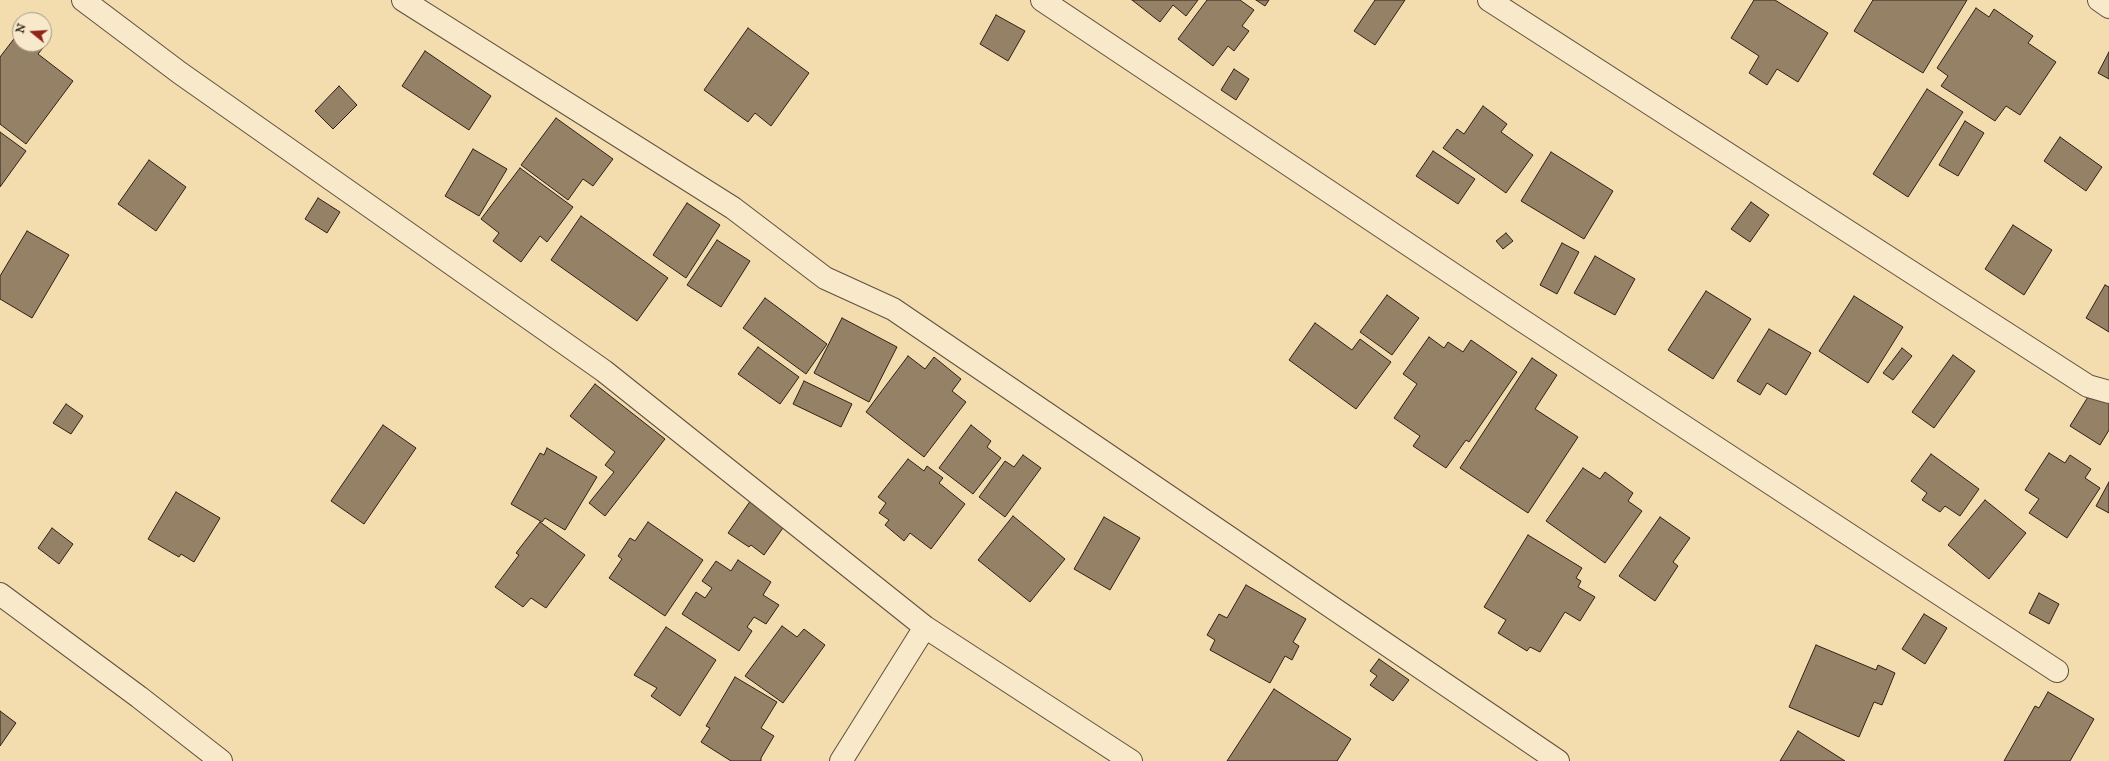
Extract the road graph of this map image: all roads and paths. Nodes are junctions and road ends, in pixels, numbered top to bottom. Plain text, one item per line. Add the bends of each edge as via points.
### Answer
1 (83, 0) edge
2 (403, 0) edge
3 (1042, 0) edge
4 (1489, 0) edge
5 (2099, 0) edge
6 (2109, 7) edge
7 (2109, 392) edge
8 (0, 594) edge
9 (925, 626) junction
10 (2057, 671) dead end
11 (221, 761) edge
12 (841, 761) edge
13 (1130, 761) edge
14 (1558, 761) edge

1 - 9 street via 180,73 604,371
2 - 14 street via 733,208 825,278 893,309
3 - 10 street via 1514,315
4 - 7 street via 2088,386
5 - 6 street
8 - 11 street
9 - 12 street
9 - 13 street

